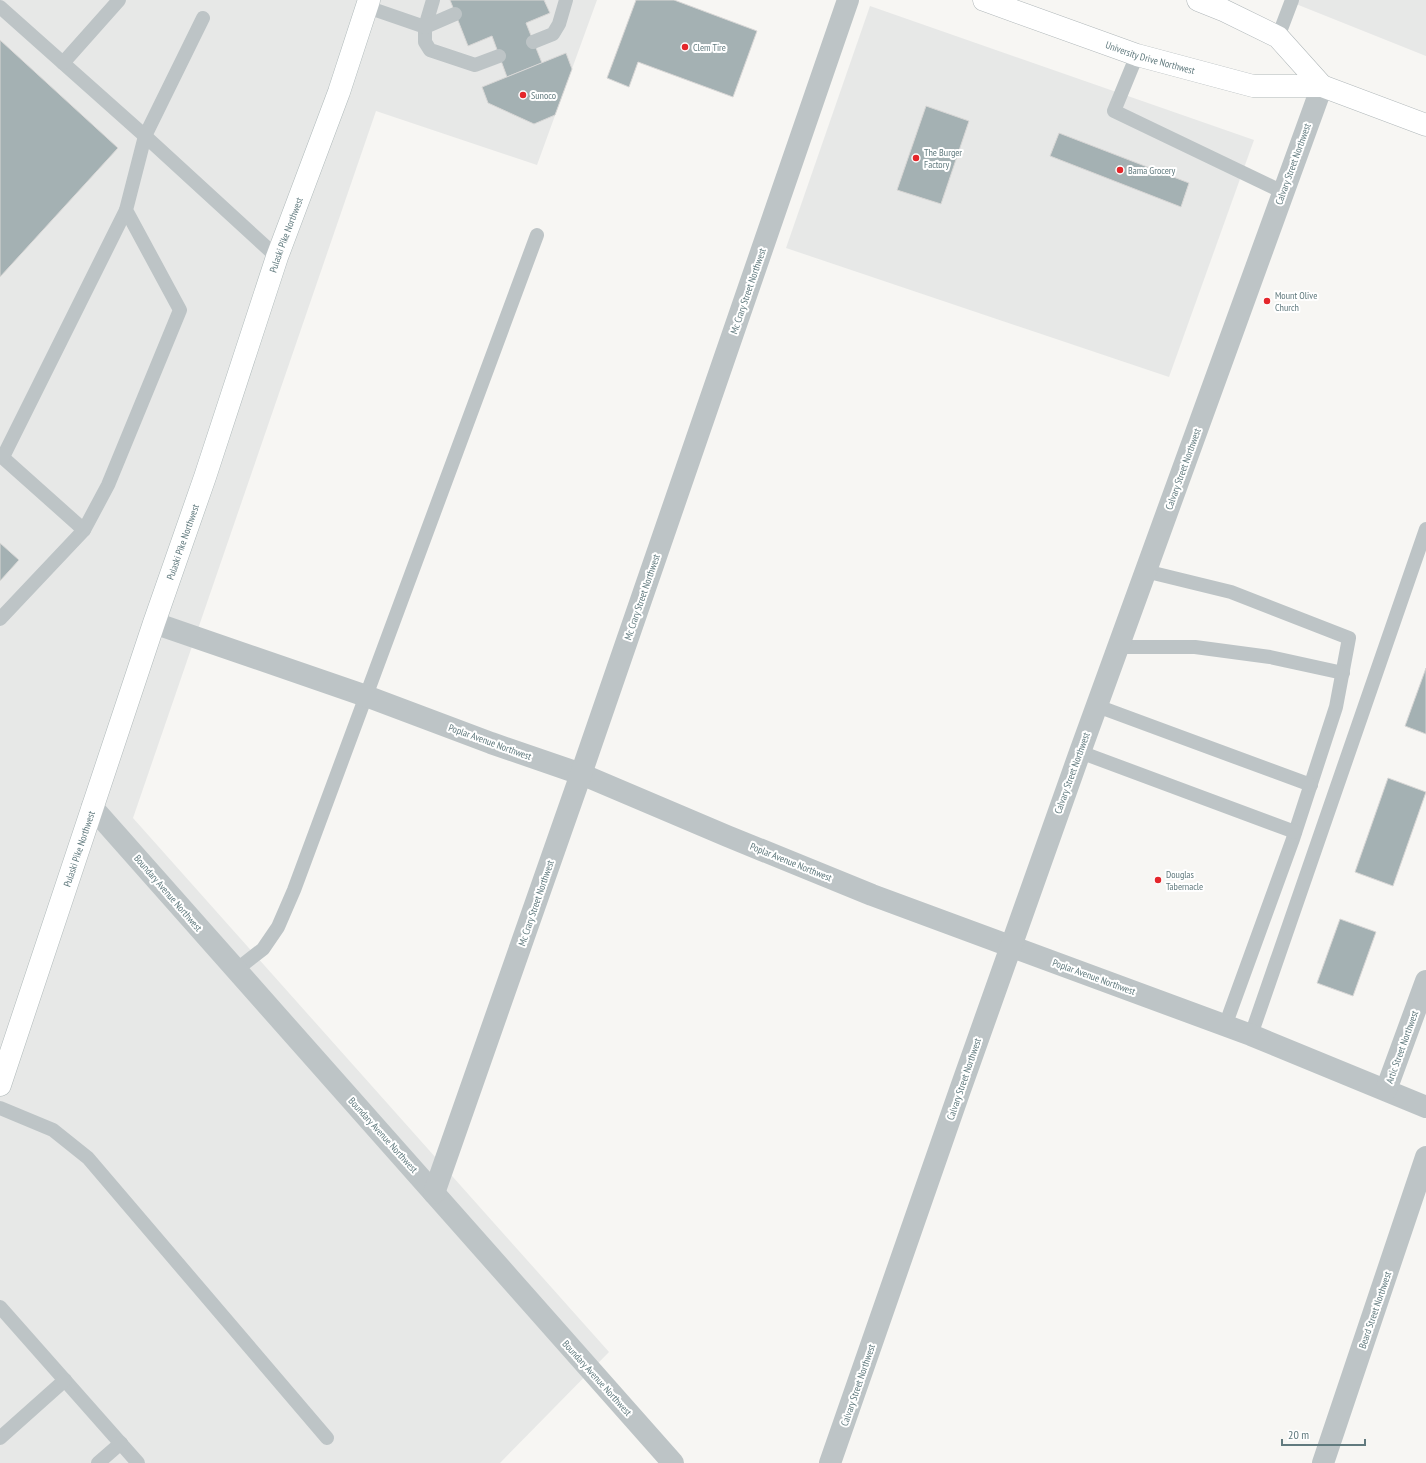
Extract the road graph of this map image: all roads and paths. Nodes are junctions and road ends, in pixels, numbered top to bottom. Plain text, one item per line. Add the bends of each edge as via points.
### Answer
1 (119, 0) edge
2 (433, 0) edge
3 (566, 0) edge
4 (848, 0) edge
5 (984, 0) edge
6 (1198, 0) edge
7 (1292, 0) edge
8 (368, 3) edge
9 (0, 7) edge
10 (455, 14) dead end
11 (203, 18) dead end
12 (425, 27) junction
13 (1278, 37) junction
14 (533, 42) dead end
15 (1137, 55) junction
16 (499, 56) dead end
17 (63, 63) junction
18 (1322, 86) junction
19 (1426, 125) edge
20 (145, 136) junction
21 (1283, 192) junction
22 (126, 210) junction
23 (537, 235) dead end
24 (276, 257) junction
25 (1, 456) edge
26 (1426, 529) edge
27 (84, 530) junction
28 (1145, 571) junction
29 (0, 619) edge
30 (154, 623) junction
31 (1118, 647) junction
32 (1343, 673) junction
33 (366, 696) junction
34 (1097, 706) junction
35 (1080, 752) junction
36 (581, 774) junction
37 (1311, 785) junction
38 (92, 807) junction
39 (1295, 832) junction
40 (1011, 946) junction
41 (236, 970) junction
42 (1426, 981) edge
43 (1225, 1026) junction
44 (1251, 1035) junction
45 (1, 1079) edge
46 (1386, 1090) junction
47 (1426, 1106) edge
48 (0, 1108) edge
49 (1426, 1157) edge
50 (434, 1193) junction
51 (0, 1307) edge
52 (65, 1380) junction
53 (0, 1438) edge
54 (327, 1438) dead end
55 (121, 1443) junction
56 (98, 1463) edge
57 (138, 1463) edge
58 (673, 1463) edge
59 (830, 1463) edge
60 (1324, 1463) edge

1 - 17 lane
2 - 12 lane
3 - 14 lane via 559,24 553,34
4 - 36 street, Mc Crary Street Northwest
5 - 15 main road, University Drive Northwest
6 - 13 main road, University Drive Northwest
7 - 13 lane
8 - 12 lane
8 - 24 main road, Pulaski Pike Northwest via 339,92
9 - 17 lane
10 - 12 lane
11 - 20 lane
12 - 16 lane via 425,42 430,50 475,65
13 - 18 main road, University Drive Northwest
15 - 18 main road, University Drive Northwest via 1253,86
15 - 21 lane via 1114,111
17 - 20 lane
18 - 19 main road, University Drive Northwest
18 - 21 street, Calvary Street Northwest
20 - 22 lane
20 - 24 lane
21 - 28 street, Calvary Street Northwest
22 - 25 lane
22 - 27 lane via 180,310 108,484
23 - 33 lane
24 - 30 main road, Pulaski Pike Northwest via 205,477
25 - 27 lane
26 - 44 lane
27 - 29 lane
28 - 31 street, Calvary Street Northwest
28 - 32 lane via 1232,592 1349,638
30 - 33 street, Poplar Avenue Northwest
30 - 38 main road, Pulaski Pike Northwest
31 - 32 lane via 1195,647 1270,657
31 - 34 street, Calvary Street Northwest
32 - 37 lane via 1336,707
33 - 36 street, Poplar Avenue Northwest
33 - 41 lane via 278,927 263,949
34 - 35 street, Calvary Street Northwest
34 - 37 lane
35 - 39 lane
35 - 40 street, Calvary Street Northwest
36 - 40 street, Poplar Avenue Northwest via 872,895
36 - 50 street, Mc Crary Street Northwest
37 - 39 lane
38 - 41 street, Boundary Avenue Northwest
38 - 45 main road, Pulaski Pike Northwest
39 - 43 lane
40 - 43 street, Poplar Avenue Northwest
40 - 59 street, Calvary Street Northwest
41 - 50 street, Boundary Avenue Northwest
42 - 46 street, Artic Street Northwest
43 - 44 street, Poplar Avenue Northwest
44 - 46 street, Poplar Avenue Northwest
46 - 47 street, Poplar Avenue Northwest
48 - 54 lane via 53,1130 88,1158
49 - 60 street, Beard Street Northwest
50 - 58 street, Boundary Avenue Northwest
51 - 52 lane
52 - 53 lane
52 - 55 lane
55 - 56 lane
55 - 57 lane

